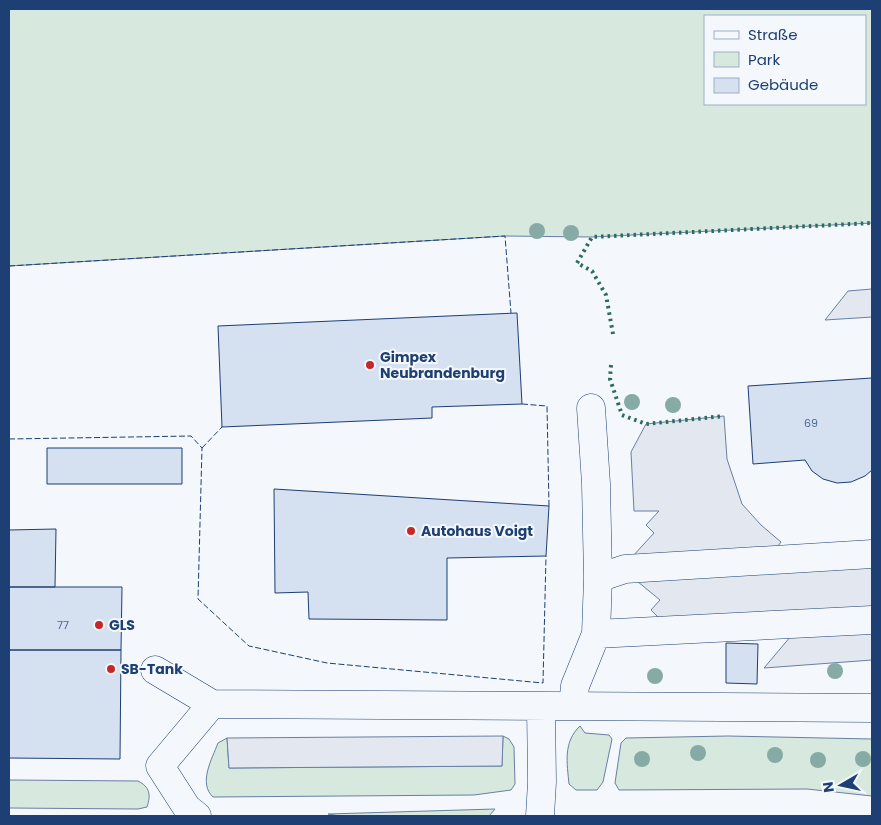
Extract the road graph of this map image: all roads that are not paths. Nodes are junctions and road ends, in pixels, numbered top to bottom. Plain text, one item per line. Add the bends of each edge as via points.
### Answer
1 (591, 408) dead end
2 (872, 554) edge
3 (598, 578) junction
4 (872, 620) edge
5 (596, 634) junction
6 (155, 670) dead end
7 (212, 704) junction
8 (573, 706) junction
9 (541, 707) junction
10 (872, 708) edge
11 (197, 816) edge
12 (540, 816) edge

1 - 3 street
2 - 3 street via 625,569
3 - 5 street
4 - 5 street
5 - 8 street via 575,686
6 - 7 street
7 - 9 street
7 - 11 street via 160,766 187,808
8 - 9 street
8 - 10 street
9 - 12 street

